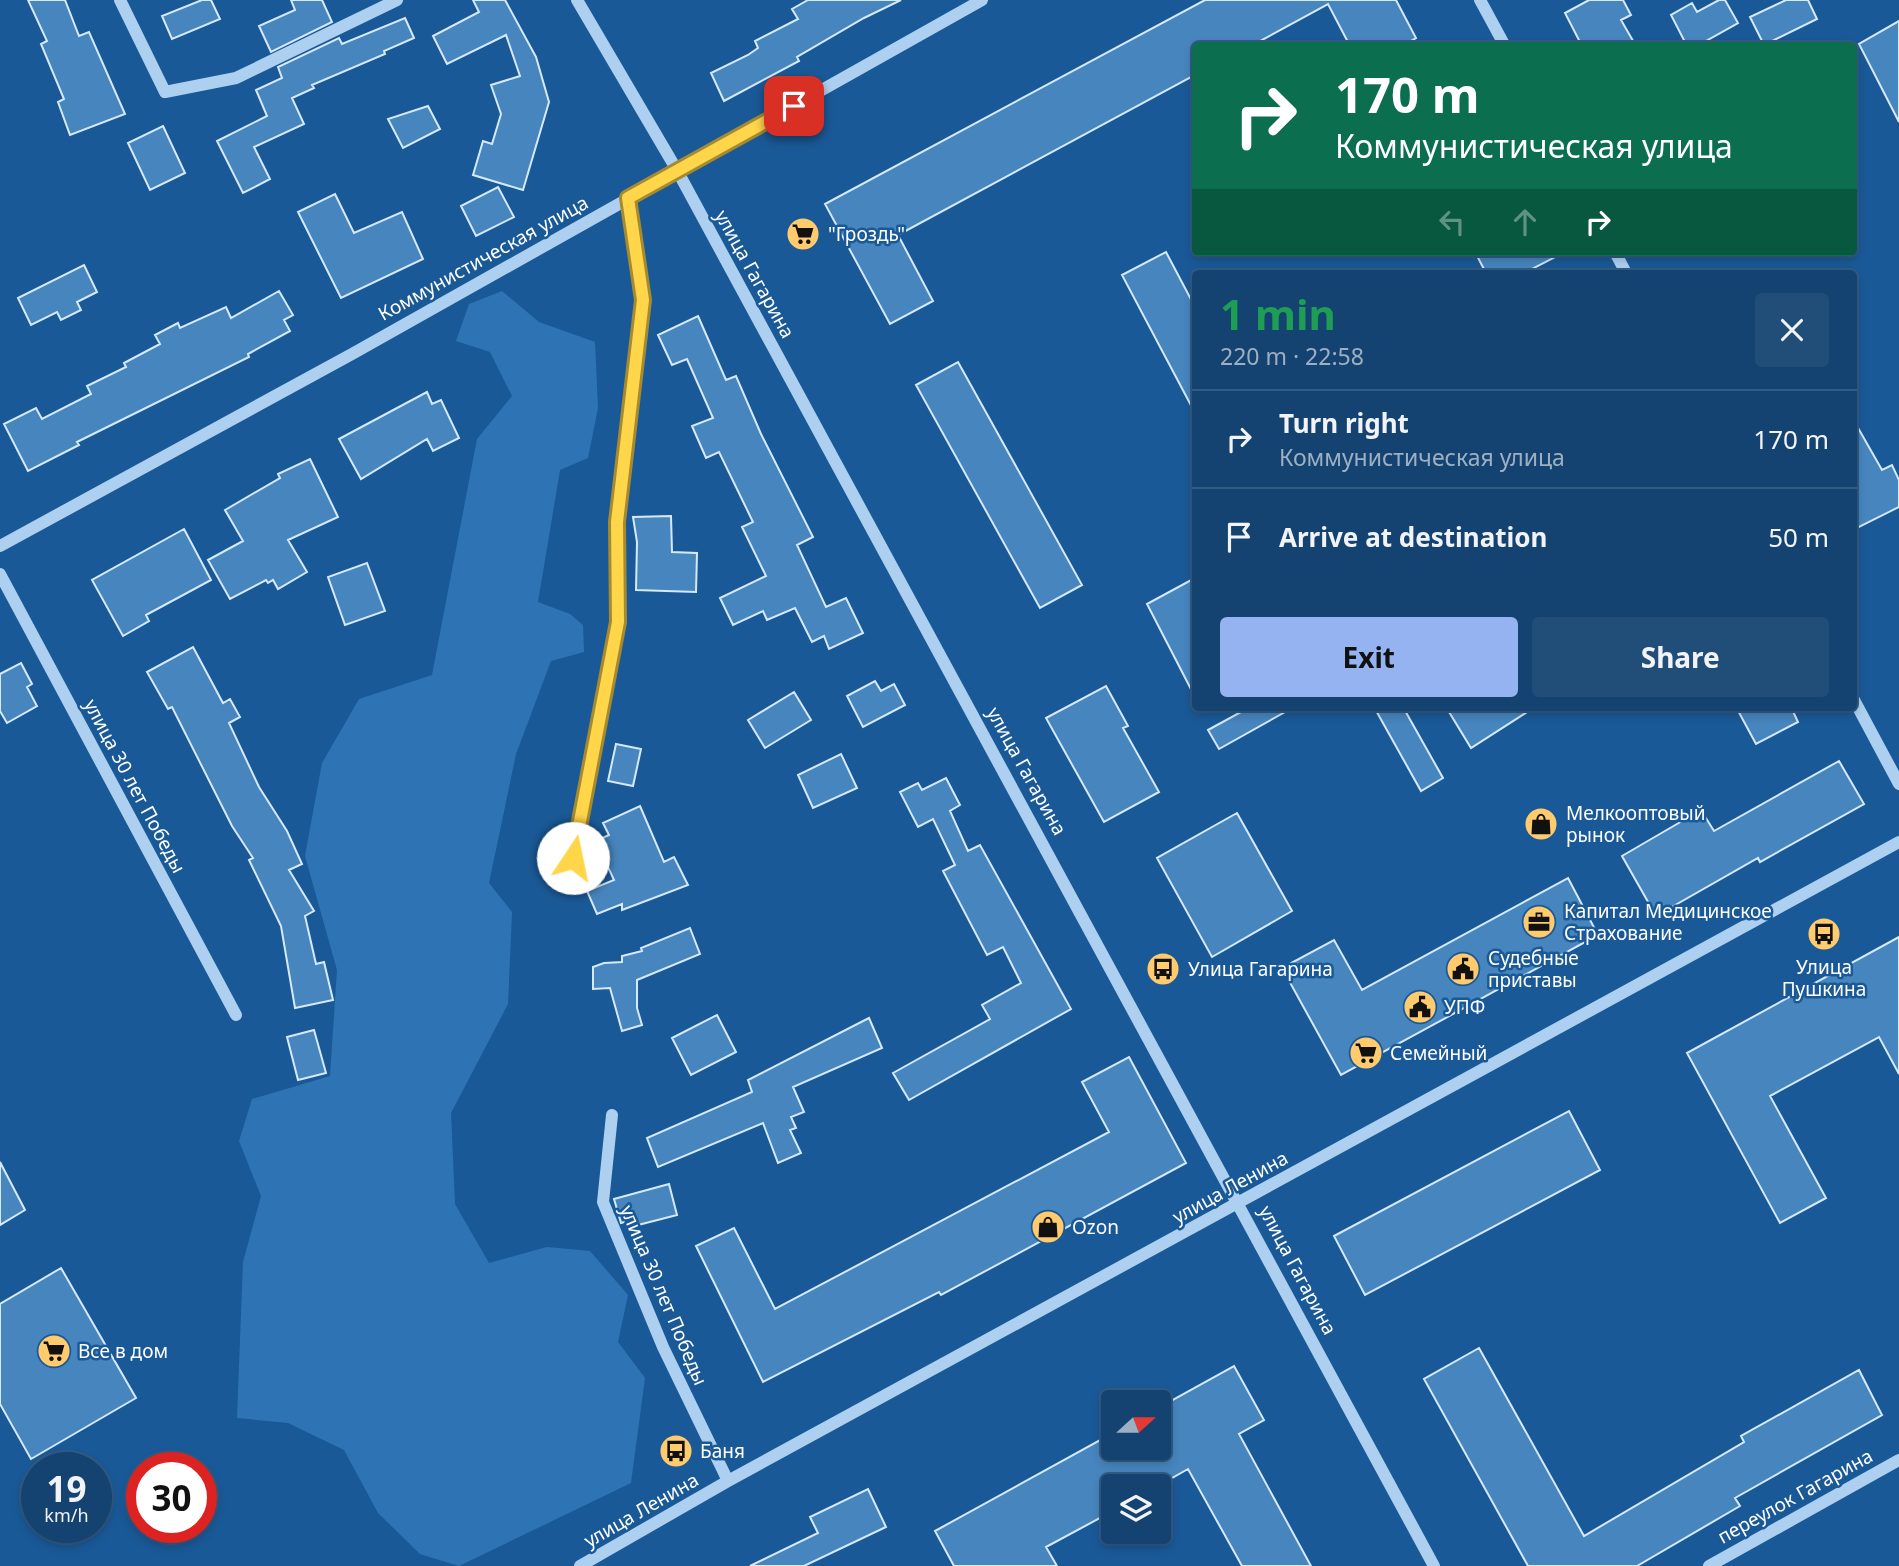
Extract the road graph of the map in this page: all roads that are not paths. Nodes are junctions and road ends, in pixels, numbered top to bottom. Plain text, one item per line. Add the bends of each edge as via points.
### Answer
1 (120, 0) edge
2 (397, 0) edge
3 (576, 0) edge
4 (982, 0) edge
5 (1480, 0) edge
6 (1503, 42) edge
7 (678, 172) junction
8 (628, 198) junction
9 (0, 546) edge
10 (0, 574) edge
11 (1857, 705) edge
12 (1899, 784) edge
13 (1899, 842) edge
14 (570, 879) dead end
15 (236, 1015) dead end
16 (612, 1115) dead end
17 (1240, 1204) junction
18 (1899, 1460) edge
19 (728, 1481) junction
20 (580, 1566) edge
21 (1434, 1566) edge
22 (1709, 1566) edge

1 - 2 street via 166,92 236,78
3 - 7 street, улица Гагарина
4 - 7 street, Коммунистическая улица
5 - 6 street
7 - 8 street, Коммунистическая улица
7 - 17 street, улица Гагарина
8 - 9 street, Коммунистическая улица
8 - 14 street via 643,300 617,522 618,622
10 - 15 street, улица 30 лет Победы
11 - 12 street
13 - 17 street, улица Ленина
16 - 19 street, улица 30 лет Победы via 603,1202 663,1347
17 - 19 street, улица Ленина
17 - 21 street, улица Гагарина
18 - 22 street, переулок Гагарина
19 - 20 street, улица Ленина

